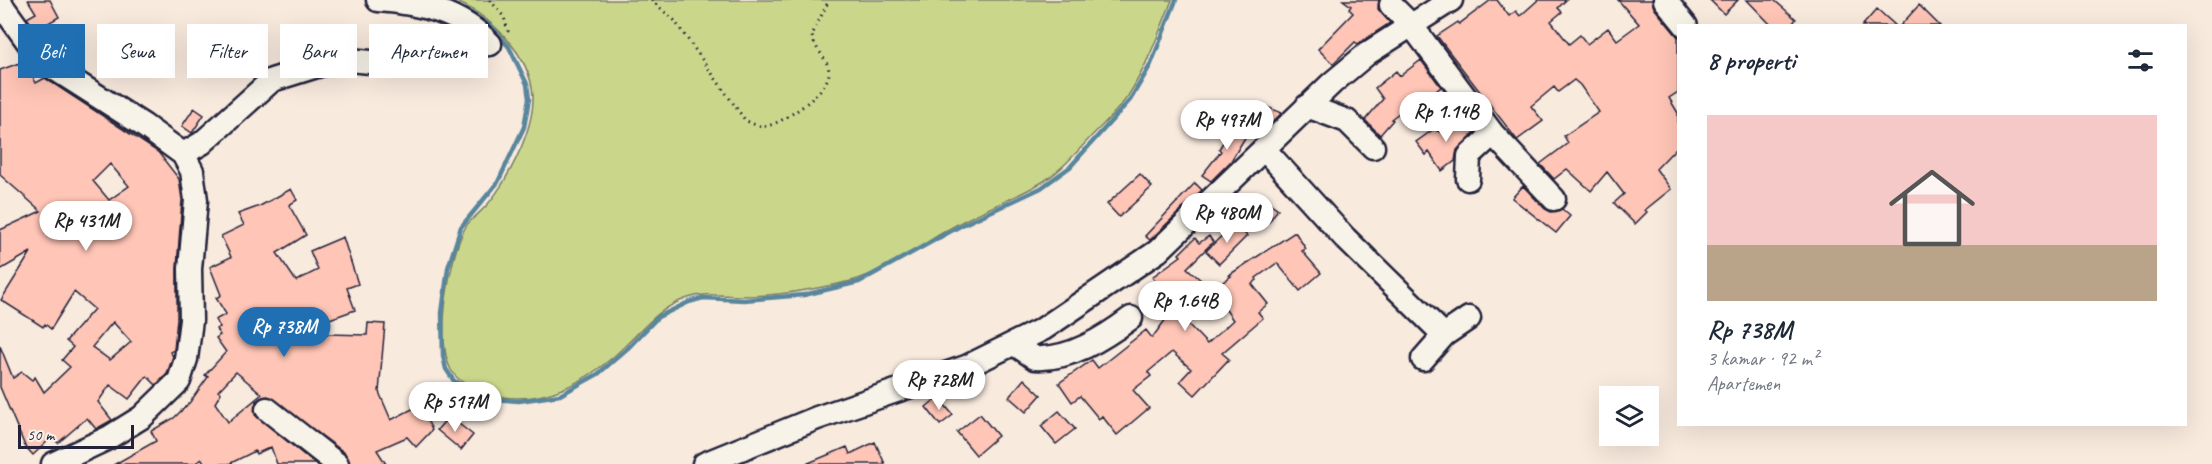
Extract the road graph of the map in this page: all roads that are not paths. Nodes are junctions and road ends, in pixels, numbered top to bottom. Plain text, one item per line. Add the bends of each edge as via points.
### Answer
1 (378, 0) edge
2 (1665, 0) edge
3 (1448, 1) edge
4 (0, 3) edge
5 (1391, 5) dead end
6 (1684, 24) edge
7 (1412, 26) junction
8 (1469, 101) junction
9 (1307, 106) junction
10 (1442, 119) dead end
11 (1493, 134) junction
12 (1373, 147) dead end
13 (1264, 149) junction
14 (183, 154) junction
15 (1468, 179) dead end
16 (1554, 199) dead end
17 (1131, 318) dead end
18 (1469, 318) dead end
19 (1444, 335) junction
20 (1016, 345) junction
21 (1423, 359) dead end
22 (267, 409) dead end
23 (53, 464) edge
24 (337, 464) edge
25 (704, 464) edge

1 - 14 street via 434,8 460,21 490,44 436,47 381,63 339,59 272,80 202,143
2 - 6 street
3 - 7 street
4 - 14 street via 41,60
5 - 7 street
7 - 8 street
7 - 9 street via 1368,54
8 - 10 street
8 - 11 street
9 - 12 street via 1347,121
9 - 13 street
11 - 15 street via 1469,156
11 - 16 street
13 - 19 street via 1345,238
13 - 20 street via 1158,252
14 - 23 street via 192,171 196,200 190,269 191,320 184,371 170,391 142,417
17 - 20 street via 1097,341 1049,358 1035,358
18 - 19 street
19 - 21 street
20 - 25 street
22 - 24 street

